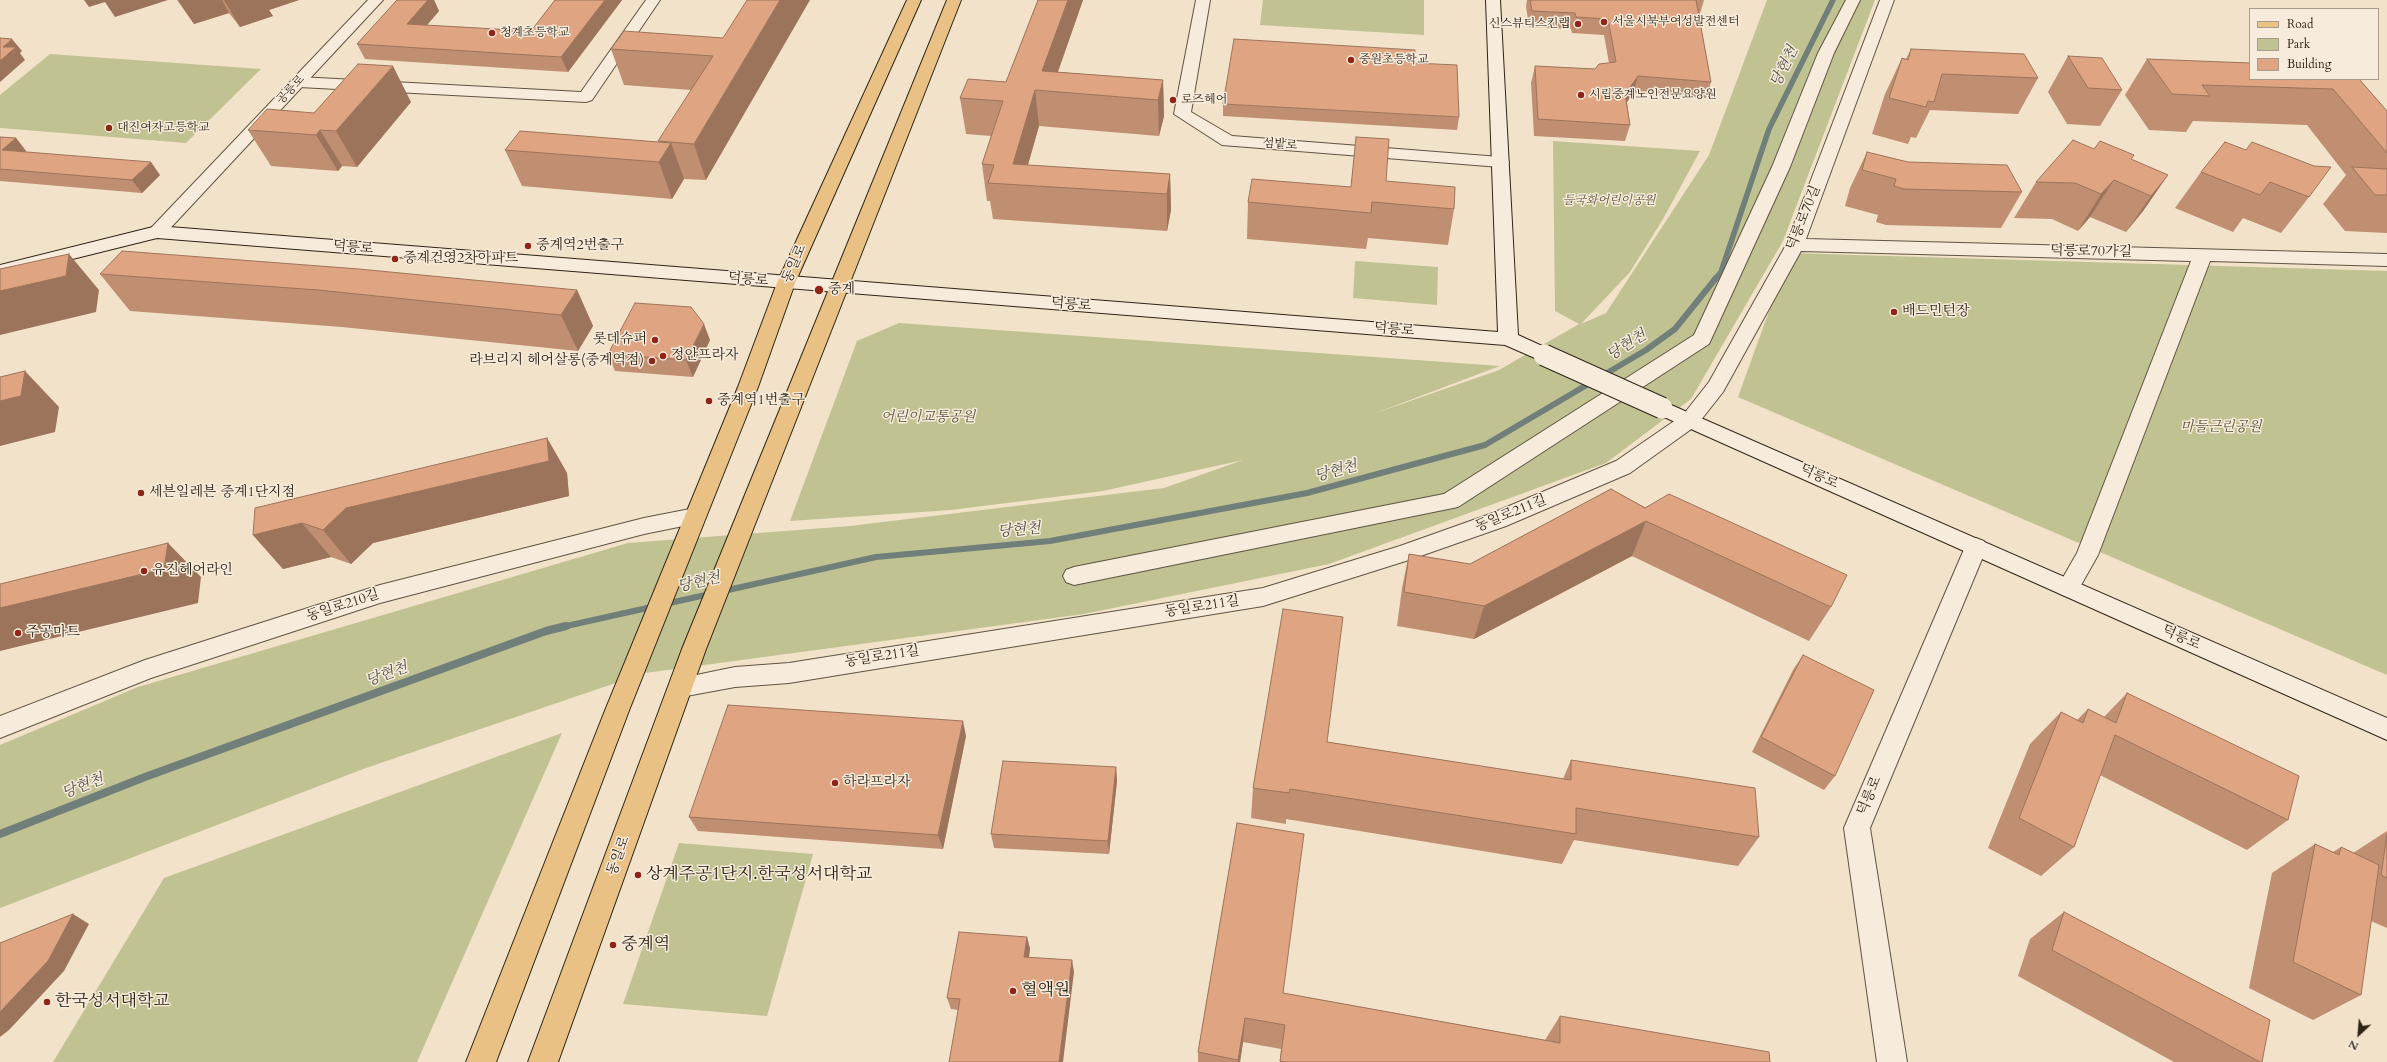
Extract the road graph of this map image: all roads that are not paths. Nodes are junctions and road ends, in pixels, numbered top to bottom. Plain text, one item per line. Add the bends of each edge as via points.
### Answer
1 (376, 0) edge
2 (653, 0) edge
3 (914, 0) edge
4 (954, 0) edge
5 (1203, 0) edge
6 (1493, 0) edge
7 (1853, 0) edge
8 (1887, 0) edge
9 (300, 82) junction
10 (1500, 162) junction
11 (157, 232) junction
12 (1795, 245) junction
13 (2203, 255) junction
14 (2387, 260) edge
15 (0, 271) edge
16 (786, 283) junction
17 (841, 287) junction
18 (1508, 340) junction
19 (1690, 420) junction
20 (691, 525) junction
21 (1976, 547) junction
22 (1074, 576) dead end
23 (2068, 588) junction
24 (681, 687) junction
25 (0, 727) edge
26 (2387, 729) edge
27 (481, 1062) edge
28 (542, 1062) edge
29 (1892, 1062) edge

1 - 9 street, 공릉로
2 - 9 street via 586,97
3 - 16 main road, 동일로
4 - 17 main road
5 - 10 street, 섬밭로 via 1182,114 1228,141
6 - 10 street
7 - 22 street via 1826,53 1782,167 1702,339 1450,501
8 - 12 street, 덕릉로70길
9 - 11 street, 공릉로
10 - 18 street
11 - 15 street, 덕릉로
11 - 16 street, 덕릉로
12 - 13 street, 덕릉로70가길
12 - 19 street, 덕릉로70길 via 1716,387
13 - 14 street, 덕릉로70가길
13 - 23 street via 2087,555
16 - 17 street, 덕릉로
16 - 20 main road, 동일로 via 748,387
17 - 18 street, 덕릉로
17 - 24 main road, 동일로 via 742,528
18 - 19 street, 덕릉로, bridge
19 - 21 street, 덕릉로
19 - 24 street, 동일로211길 via 1623,466 1498,520 1404,553 1263,597 789,673 735,677
20 - 25 street, 동일로210길 via 644,526 380,594 145,670
20 - 27 main road, 동일로
21 - 23 street, 덕릉로
21 - 29 street, 덕릉로 via 1857,828
23 - 26 street, 덕릉로
24 - 28 main road, 동일로

